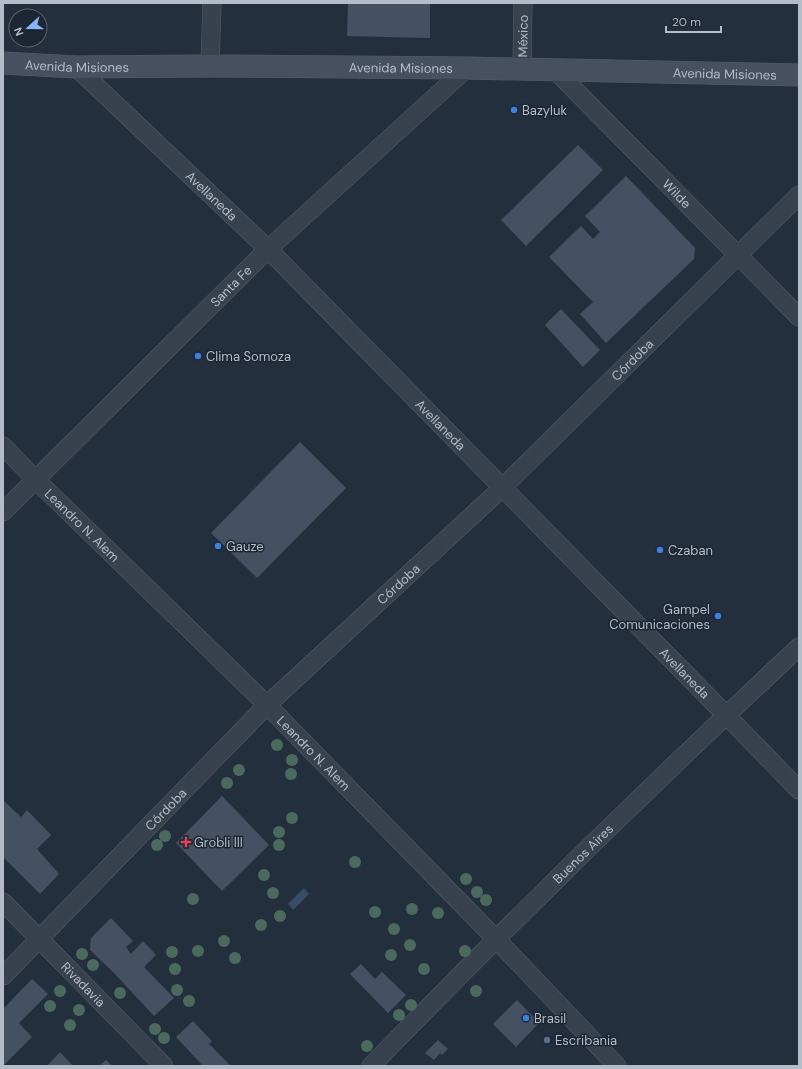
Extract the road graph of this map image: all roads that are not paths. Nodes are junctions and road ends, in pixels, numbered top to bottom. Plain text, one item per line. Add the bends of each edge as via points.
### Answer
1 (212, 3) edge
2 (523, 3) edge
3 (3, 63) edge
4 (210, 66) junction
5 (76, 67) junction
6 (467, 68) junction
7 (522, 69) junction
8 (554, 69) junction
9 (799, 74) edge
10 (799, 195) edge
11 (268, 249) junction
12 (738, 256) junction
13 (799, 318) edge
14 (3, 446) edge
15 (35, 479) junction
16 (502, 488) junction
17 (3, 512) edge
18 (799, 647) edge
19 (267, 705) junction
20 (726, 715) junction
21 (799, 790) edge
22 (3, 902) edge
23 (496, 939) junction
24 (40, 940) junction
25 (3, 976) edge
26 (164, 1066) edge
27 (371, 1066) edge
28 (617, 1066) edge

1 - 4 street
2 - 7 street, México
3 - 5 main road, Avenida Misiones
4 - 5 main road, Avenida Misiones
4 - 6 main road, Avenida Misiones
5 - 11 street, Avellaneda
6 - 7 main road, Avenida Misiones
6 - 11 street, Santa Fe
7 - 8 main road, Avenida Misiones
8 - 9 main road, Avenida Misiones
8 - 12 street, Wilde
10 - 12 street, Córdoba
11 - 15 street, Santa Fe
11 - 16 street, Avellaneda
12 - 13 street, Wilde
12 - 16 street, Córdoba
14 - 15 street, Leandro N. Alem
15 - 17 street, Santa Fe
15 - 19 street, Leandro N. Alem
16 - 19 street, Córdoba
16 - 20 street, Avellaneda
18 - 20 street, Buenos Aires
19 - 23 street, Leandro N. Alem
19 - 24 street, Córdoba
20 - 21 street, Avellaneda
20 - 23 street, Buenos Aires
22 - 24 street, Rivadavia
23 - 27 street, Buenos Aires
23 - 28 street, Leandro N. Alem
24 - 25 street, Córdoba
24 - 26 street, Rivadavia

